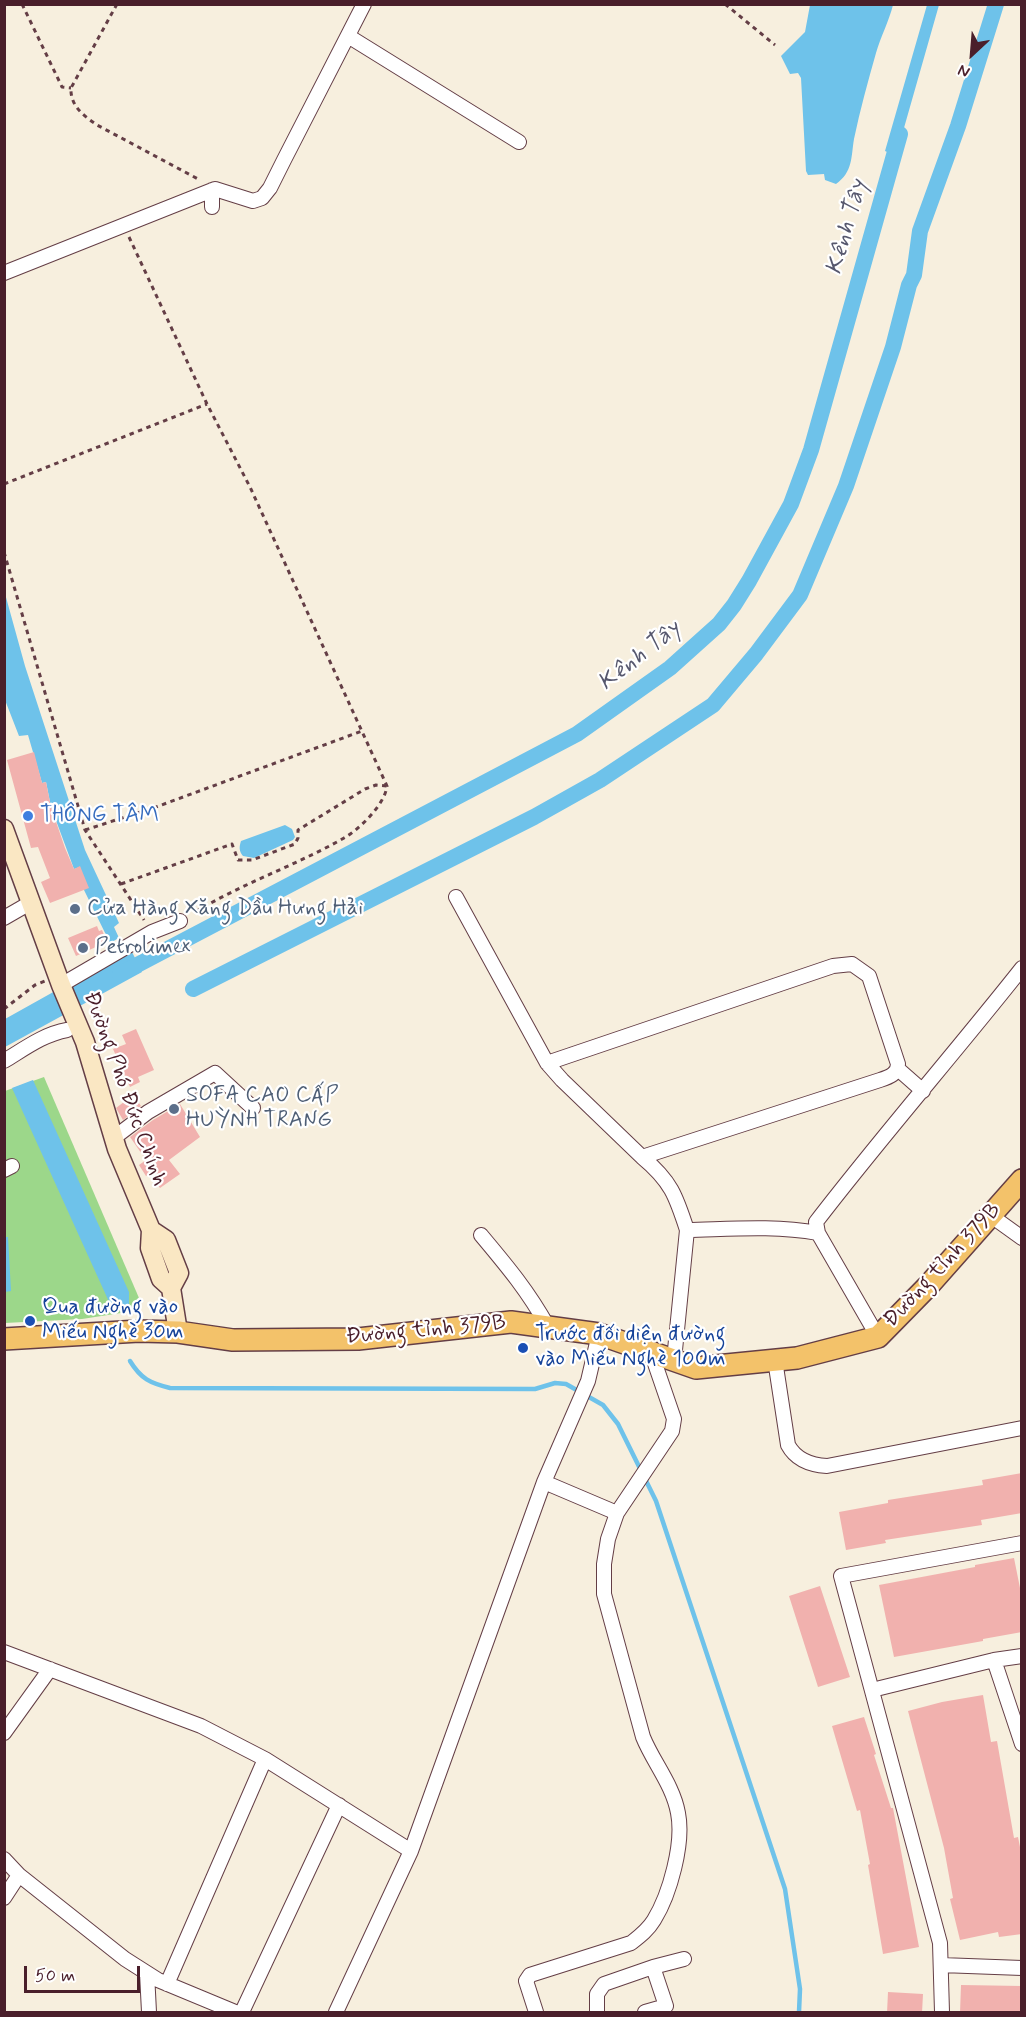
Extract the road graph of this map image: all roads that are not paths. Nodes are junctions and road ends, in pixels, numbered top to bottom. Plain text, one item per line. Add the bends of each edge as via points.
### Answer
1 (364, 4) edge
2 (343, 43) junction
3 (519, 142) dead end
4 (209, 188) junction
5 (212, 207) dead end
6 (4, 273) edge
7 (4, 829) edge
8 (456, 897) dead end
9 (30, 903) junction
10 (4, 918) edge
11 (180, 921) road end
12 (1022, 968) edge
13 (59, 980) junction
14 (72, 1027) junction
15 (4, 1061) edge
16 (547, 1063) junction
17 (898, 1069) junction
18 (923, 1091) junction
19 (254, 1108) dead end
20 (115, 1137) junction
21 (642, 1157) junction
22 (1022, 1180) edge
23 (990, 1215) junction
24 (687, 1230) junction
25 (818, 1233) junction
26 (481, 1235) dead end
27 (1022, 1239) edge
28 (548, 1327) junction
29 (178, 1332) junction
30 (599, 1334) junction
31 (878, 1337) junction
32 (4, 1339) edge
33 (651, 1352) junction
34 (674, 1360) junction
35 (775, 1360) junction
36 (1022, 1428) edge
37 (544, 1482) junction
38 (620, 1508) junction
39 (1022, 1543) edge
40 (4, 1652) edge
41 (1022, 1656) edge
42 (994, 1660) junction
43 (50, 1669) junction
44 (872, 1690) junction
45 (4, 1733) edge
46 (1022, 1744) edge
47 (266, 1759) junction
48 (339, 1805) junction
49 (411, 1851) junction
50 (4, 1859) edge
51 (19, 1875) junction
52 (4, 1899) edge
53 (684, 1959) dead end
54 (941, 1965) junction
55 (653, 1967) junction
56 (1022, 1968) edge
57 (147, 1973) junction
58 (167, 1984) junction
59 (149, 2013) edge
60 (235, 2013) edge
61 (242, 2013) edge
62 (336, 2013) edge
63 (536, 2013) edge
64 (597, 2013) edge
65 (645, 2013) edge
66 (942, 2013) edge

1 - 2 street
2 - 3 street
2 - 4 street via 262,198 254,201
4 - 5 street
4 - 6 street
7 - 9 main road, Đường Phó Đức Chính
8 - 16 street
9 - 10 street
9 - 13 main road, Đường Phó Đức Chính
11 - 13 street
12 - 18 street
13 - 14 main road, Đường Phó Đức Chính
14 - 15 street
14 - 20 main road, Đường Phó Đức Chính via 85,1042
16 - 17 street via 833,966 852,964 870,976
16 - 21 street
17 - 18 street
17 - 21 street via 892,1076
18 - 25 street via 816,1222
19 - 20 street via 214,1072
20 - 29 main road, Đường Phó Đức Chính via 151,1230 166,1240 179,1273 171,1288
21 - 24 street via 675,1193
22 - 23 main road, Đường tỉnh 379B
23 - 27 street
23 - 31 main road, Đường tỉnh 379B
24 - 25 street via 759,1227
24 - 34 street
25 - 31 street
26 - 28 street via 518,1278
28 - 29 main road, Đường tỉnh 379B via 512,1322 358,1339 233,1340
28 - 30 main road, Đường tỉnh 379B
29 - 32 main road, Đường tỉnh 379B via 139,1330
30 - 33 main road, Đường tỉnh 379B
30 - 37 street via 588,1382
31 - 35 main road, Đường tỉnh 379B
33 - 34 main road, Đường tỉnh 379B
33 - 38 street via 674,1419 672,1431
34 - 35 main road, Đường tỉnh 379B via 696,1368
35 - 36 street via 788,1444 793,1453 815,1466
37 - 38 street
37 - 49 street
38 - 63 street via 608,1539 604,1594 643,1737 678,1813 679,1843 667,1894 642,1935 631,1943 530,1975 526,1981
39 - 44 street via 842,1576
40 - 43 street
41 - 42 street
42 - 44 street
42 - 46 street
43 - 45 street
43 - 47 street via 201,1726
44 - 54 street via 940,1943
47 - 48 street
47 - 58 street
48 - 49 street
48 - 61 street
49 - 62 street
50 - 51 street
51 - 52 street
51 - 57 street
53 - 55 street
54 - 56 street
54 - 66 street
55 - 64 street via 604,1984 597,1994
55 - 65 street via 666,2006
57 - 58 street
57 - 59 street
58 - 60 street

